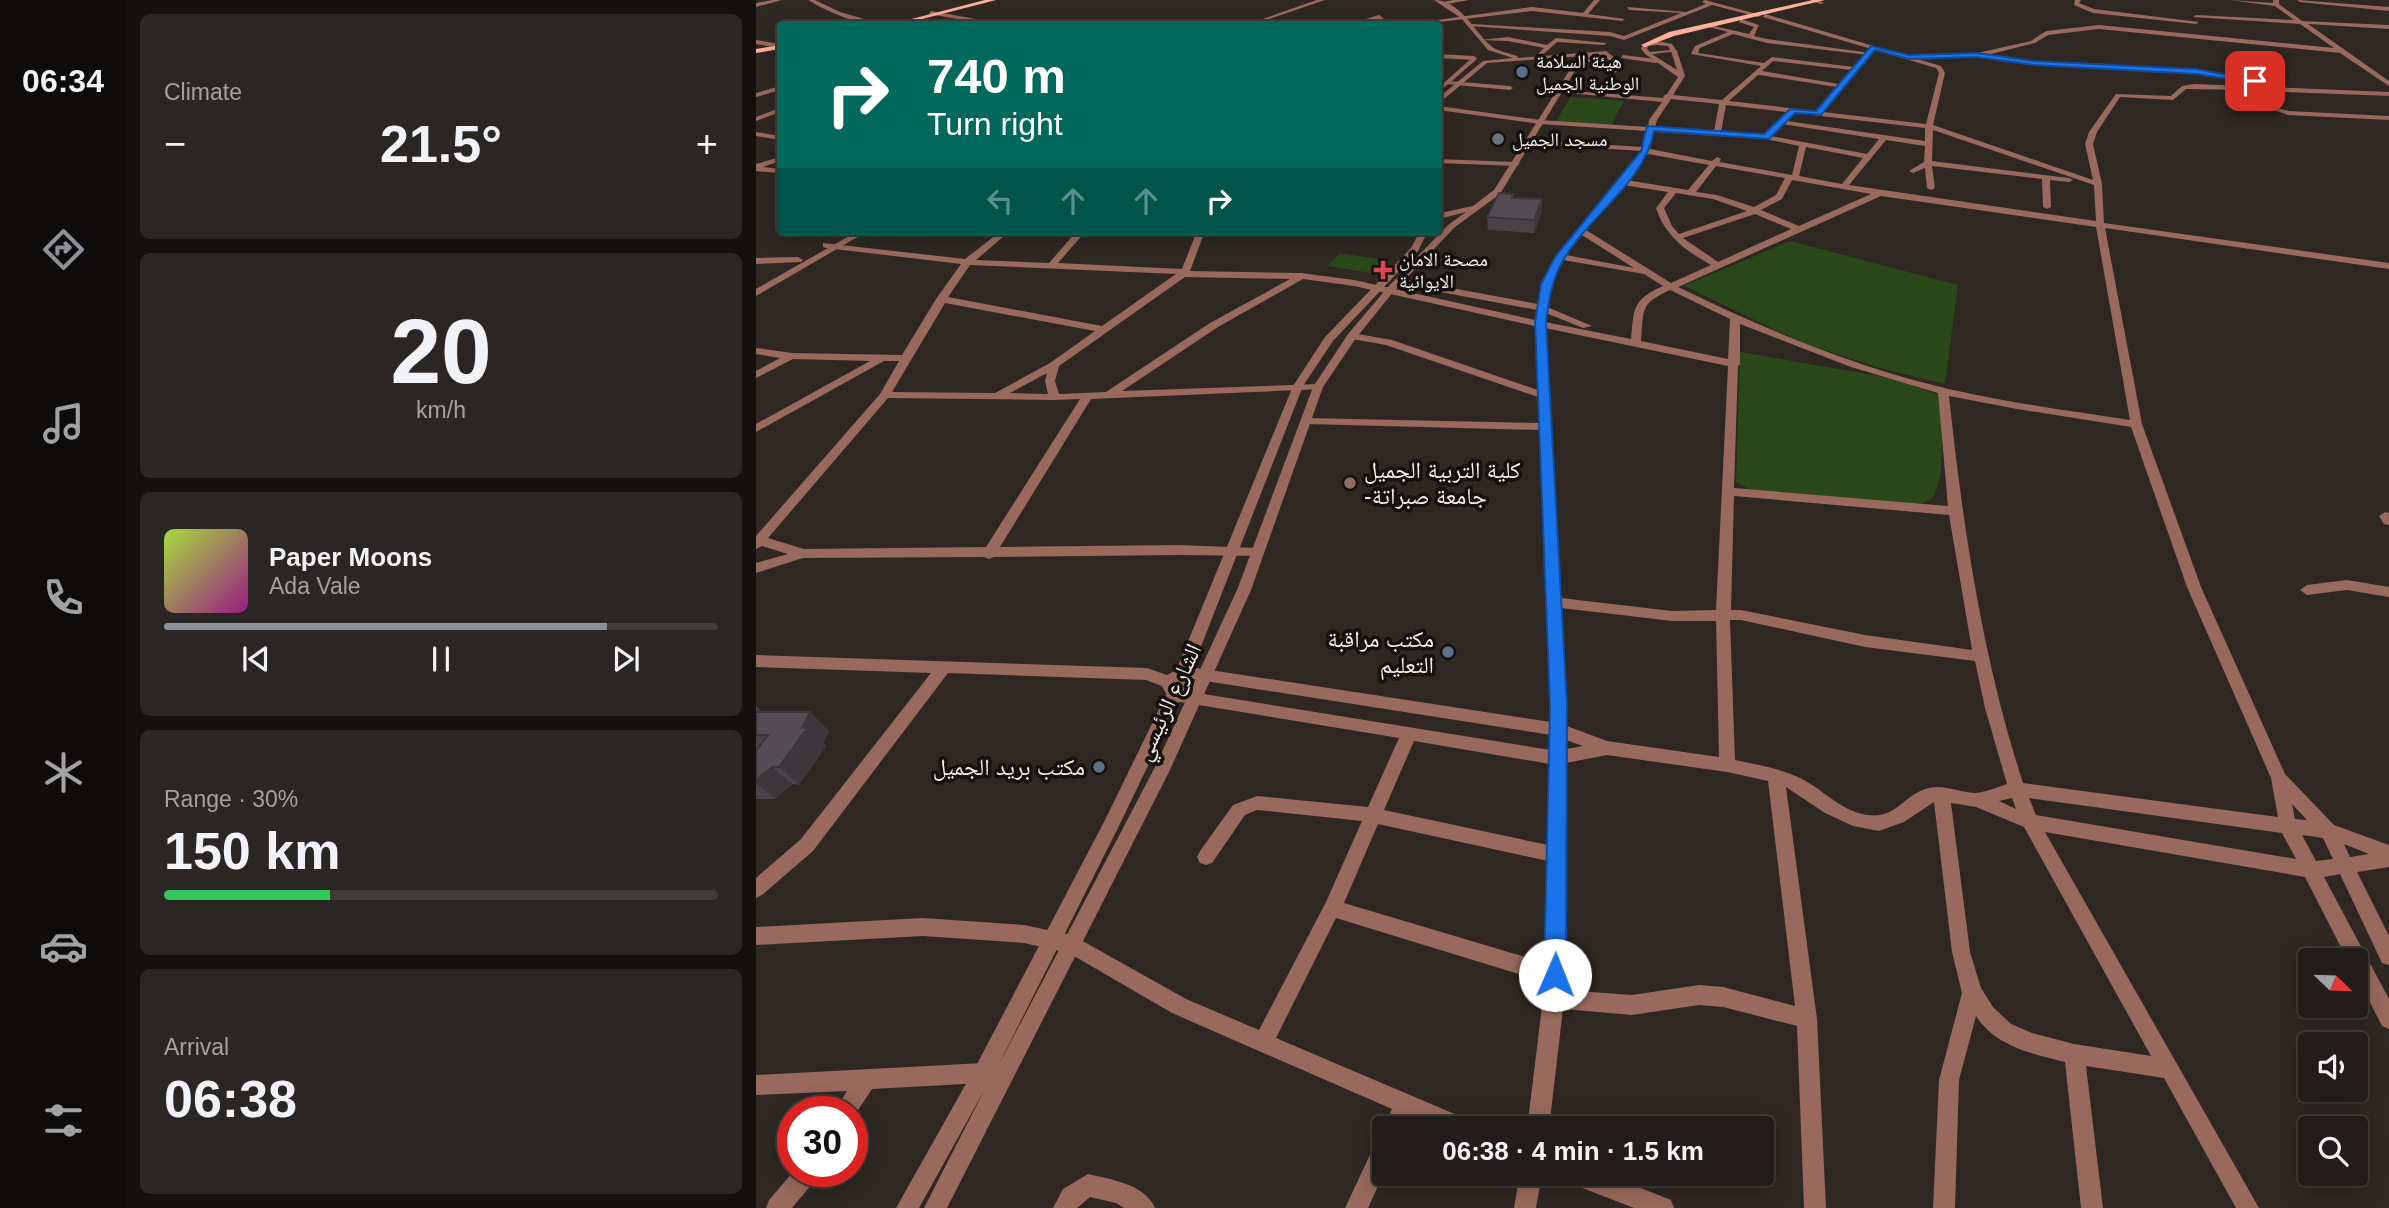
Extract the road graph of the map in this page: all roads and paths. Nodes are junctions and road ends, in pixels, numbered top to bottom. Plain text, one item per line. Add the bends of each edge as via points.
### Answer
1 (779, 0) edge
2 (811, 0) edge
3 (980, 0) edge
4 (993, 0) edge
5 (1322, 0) edge
6 (1466, 0) edge
7 (1546, 0) edge
8 (1597, 0) edge
9 (1634, 0) edge
10 (1695, 0) edge
11 (1831, 0) edge
12 (2078, 0) edge
13 (2232, 0) edge
14 (2300, 0) edge
15 (1329, 1) edge
16 (1817, 1) edge
17 (1442, 2) edge
18 (1712, 2) edge
19 (2276, 2) edge
20 (756, 5) edge
21 (971, 6) junction
22 (1629, 8) junction
23 (2195, 8) dead end
24 (1532, 9) junction
25 (2389, 9) edge
26 (1523, 13) junction
27 (1690, 13) junction
28 (928, 15) junction
29 (1762, 15) junction
30 (1583, 16) junction
31 (1699, 16) dead end
32 (1463, 17) junction
33 (961, 19) junction
34 (1539, 19) junction
35 (1622, 19) junction
36 (2196, 20) junction
37 (868, 21) edge
38 (902, 21) edge
39 (907, 21) edge
40 (947, 21) edge
41 (974, 21) edge
42 (1260, 21) edge
43 (1270, 21) edge
44 (1364, 21) edge
45 (1384, 21) edge
46 (1433, 21) edge
47 (1741, 21) junction
48 (1710, 23) junction
49 (1719, 23) junction
50 (1616, 24) junction
51 (2304, 24) junction
52 (1472, 26) junction
53 (1508, 26) junction
54 (1647, 27) junction
55 (1803, 27) junction
56 (2389, 27) edge
57 (1530, 28) junction
58 (1731, 33) junction
59 (1610, 34) junction
60 (1672, 34) junction
61 (2198, 36) junction
62 (1624, 38) junction
63 (1750, 38) junction
64 (1484, 41) junction
65 (756, 42) edge
66 (1604, 43) junction
67 (1783, 44) junction
68 (777, 46) edge
69 (1644, 46) junction
70 (1549, 47) junction
71 (777, 48) edge
72 (1672, 48) junction
73 (1490, 49) junction
74 (1872, 50) junction
75 (756, 51) edge
76 (2342, 51) junction
77 (1598, 52) junction
78 (1648, 54) junction
79 (1977, 55) junction
80 (1442, 56) edge
81 (1515, 57) junction
82 (1587, 57) junction
83 (1623, 57) junction
84 (1909, 57) junction
85 (1475, 58) junction
86 (1534, 58) junction
87 (1608, 58) junction
88 (1488, 61) junction
89 (1770, 62) junction
90 (1661, 63) junction
91 (1593, 64) junction
92 (1855, 69) junction
93 (1574, 70) junction
94 (1614, 72) dead end
95 (1760, 73) junction
96 (1682, 76) junction
97 (1448, 83) junction
98 (1462, 84) junction
99 (2389, 84) edge
100 (1841, 86) junction
101 (2252, 87) junction
102 (1442, 88) edge
103 (1510, 88) dead end
104 (2267, 88) junction
105 (777, 89) edge
106 (1442, 91) edge
107 (1449, 92) junction
108 (1562, 92) junction
109 (2389, 94) edge
110 (756, 95) edge
111 (1442, 98) edge
112 (1665, 98) junction
113 (1723, 103) junction
114 (1442, 109) edge
115 (777, 111) edge
116 (1793, 111) junction
117 (1818, 113) junction
118 (2389, 118) edge
119 (756, 119) edge
120 (1540, 122) junction
121 (1780, 122) junction
122 (1929, 126) junction
123 (1650, 128) junction
124 (1717, 133) junction
125 (756, 134) edge
126 (1766, 137) junction
127 (777, 138) edge
128 (1884, 138) junction
129 (1530, 142) junction
130 (1928, 144) junction
131 (1803, 145) junction
132 (1646, 149) junction
133 (1869, 157) junction
134 (777, 160) edge
135 (1442, 161) edge
136 (1715, 161) junction
137 (1928, 163) junction
138 (1516, 164) junction
139 (756, 168) edge
140 (777, 171) edge
141 (1913, 171) dead end
142 (1793, 176) junction
143 (2046, 177) junction
144 (1621, 182) junction
145 (1846, 184) junction
146 (2098, 184) junction
147 (1931, 187) dead end
148 (1674, 190) junction
149 (1692, 192) junction
150 (1880, 193) junction
151 (1481, 204) junction
152 (2047, 207) dead end
153 (1754, 211) junction
154 (1445, 222) edge
155 (2100, 223) junction
156 (1798, 229) junction
157 (1581, 231) junction
158 (843, 235) edge
159 (857, 235) edge
160 (1001, 235) edge
161 (1078, 235) edge
162 (1200, 235) edge
163 (1422, 235) edge
164 (1433, 235) edge
165 (1679, 237) junction
166 (826, 245) junction
167 (837, 246) junction
168 (1560, 257) junction
169 (798, 260) junction
170 (756, 261) edge
171 (967, 262) junction
172 (2389, 264) edge
173 (1052, 265) junction
174 (1717, 265) junction
175 (1186, 271) junction
176 (1648, 273) junction
177 (1301, 276) junction
178 (756, 284) edge
179 (1387, 284) junction
180 (1669, 286) junction
181 (756, 293) edge
182 (941, 299) junction
183 (1541, 315) junction
184 (1735, 318) junction
185 (1570, 329) junction
186 (1105, 330) junction
187 (1352, 335) junction
188 (1543, 338) junction
189 (1636, 345) junction
190 (756, 351) edge
191 (792, 356) junction
192 (882, 358) junction
193 (905, 358) junction
194 (1735, 364) junction
195 (1054, 365) junction
196 (756, 375) edge
197 (1297, 386) junction
198 (1318, 387) junction
199 (1943, 390) junction
200 (1089, 394) junction
201 (1110, 394) junction
202 (1543, 395) junction
203 (885, 396) junction
204 (994, 397) junction
205 (1054, 397) junction
206 (1307, 421) junction
207 (759, 424) edge
208 (2136, 424) junction
209 (1543, 427) junction
210 (1728, 491) junction
211 (1955, 510) junction
212 (758, 542) edge
213 (1234, 551) junction
214 (1257, 553) junction
215 (804, 554) junction
216 (989, 554) junction
217 (756, 568) edge
218 (2306, 590) dead end
219 (2389, 592) edge
220 (1554, 602) junction
221 (1724, 613) junction
222 (1979, 656) junction
223 (756, 661) edge
224 (944, 667) junction
225 (1184, 672) junction
226 (1206, 674) junction
227 (1171, 688) junction
228 (1194, 698) junction
229 (1558, 730) junction
230 (1410, 732) junction
231 (1607, 748) junction
232 (1558, 758) junction
233 (1727, 765) junction
234 (1776, 776) junction
235 (2279, 778) junction
236 (2017, 789) junction
237 (1941, 794) junction
238 (1978, 800) junction
239 (1373, 815) junction
240 (2030, 822) junction
241 (2288, 826) junction
242 (2328, 831) junction
243 (2389, 853) edge
244 (1557, 855) junction
245 (1206, 857) dead end
246 (2389, 859) edge
247 (2347, 868) junction
248 (2313, 870) junction
249 (756, 889) edge
250 (1332, 908) junction
251 (756, 936) edge
252 (1051, 940) junction
253 (1072, 944) junction
254 (2389, 956) edge
255 (1555, 975) junction
256 (1972, 993) junction
257 (1554, 999) junction
258 (1807, 1019) junction
259 (2389, 1019) edge
260 (1262, 1043) junction
261 (2074, 1054) junction
262 (2169, 1069) junction
263 (983, 1073) junction
264 (867, 1078) junction
265 (756, 1084) edge
266 (856, 1096) edge
267 (1406, 1104) junction
268 (1400, 1116) edge
269 (1434, 1116) edge
270 (1540, 1116) edge
271 (1372, 1175) edge
272 (1529, 1186) edge
273 (1606, 1186) edge
274 (795, 1187) edge
275 (777, 1208) edge
276 (907, 1208) edge
277 (935, 1208) edge
278 (1064, 1208) edge
279 (1144, 1208) edge
280 (1356, 1208) edge
281 (1525, 1208) edge
282 (1663, 1208) edge
283 (1815, 1208) edge
284 (1944, 1208) edge
285 (2092, 1208) edge
286 (2248, 1208) edge

1 - 20 street
2 - 37 street
3 - 28 main road
4 - 21 main road
5 - 42 street
6 - 17 street
7 - 24 street
8 - 30 street
9 - 22 street
10 - 18 street
11 - 16 main road
12 - 36 street via 2077,4 2093,11
13 - 19 street
14 - 25 street
15 - 43 street
16 - 29 main road
17 - 32 street
18 - 27 street
18 - 29 street
19 - 51 street
21 - 28 main road
21 - 33 street
22 - 27 street
22 - 35 street
23 - 36 street
24 - 26 street
24 - 30 street
26 - 32 street
26 - 34 street
26 - 53 street
27 - 31 street
27 - 54 street
28 - 33 street
28 - 38 main road
28 - 39 main road
28 - 40 street
29 - 47 main road
29 - 49 main road
29 - 55 street
30 - 35 street
32 - 46 street
32 - 52 street
33 - 41 street
34 - 50 street
34 - 57 street
35 - 50 street
36 - 51 street
36 - 61 street
44 - 45 street via 1379,17
47 - 48 main road
47 - 63 street via 1757,26
48 - 49 street
48 - 58 street
48 - 72 main road via 1682,35
49 - 60 main road
50 - 54 street
50 - 59 street
51 - 56 street
51 - 76 street
52 - 53 street
52 - 64 street
53 - 57 street
54 - 60 street
54 - 62 street
55 - 67 street
55 - 74 street
57 - 59 street
58 - 63 street
58 - 89 street via 1697,47 1694,54
59 - 62 street
59 - 66 street
60 - 69 main road
61 - 76 street
61 - 79 street via 2085,28 2046,33 2033,43
62 - 69 street
63 - 67 street
64 - 70 street via 1508,39
64 - 73 street
64 - 85 street
65 - 68 street
66 - 70 street via 1561,39
66 - 77 street
67 - 74 street
67 - 89 street
69 - 72 street
69 - 78 street
69 - 87 street
70 - 86 street
71 - 75 main road
72 - 78 street
72 - 96 street
73 - 81 street
73 - 88 street
74 - 84 street
74 - 92 street
76 - 99 street
77 - 82 street
77 - 87 street
78 - 83 street
78 - 90 street
79 - 84 street
79 - 104 street via 2034,63 2196,72 2251,79
80 - 85 street
81 - 86 street
81 - 88 street
82 - 86 street
82 - 87 street
82 - 93 street, الشارع الرئيسي
83 - 87 street
83 - 90 street
84 - 122 street via 1939,67 1942,73
85 - 88 street
85 - 97 street
86 - 88 street
87 - 91 street
88 - 98 street
89 - 92 street
89 - 95 street
90 - 96 street
91 - 93 street
91 - 94 street
92 - 100 street
93 - 108 street, الشارع الرئيسي
95 - 100 street
95 - 113 street
96 - 112 street
97 - 98 street
97 - 102 street
98 - 103 street
98 - 107 street
100 - 117 street
101 - 104 street
101 - 118 street via 2288,113
101 - 146 street via 2184,87 2173,98 2118,95 2089,144
104 - 109 street
105 - 110 street
106 - 107 street
107 - 111 street
108 - 112 street
108 - 120 street, الشارع الرئيسي
112 - 113 street
112 - 123 street
113 - 116 street
113 - 124 street
114 - 120 street
115 - 119 street
116 - 117 street
116 - 121 street
117 - 122 street
120 - 123 street
120 - 129 street, الشارع الرئيسي
121 - 126 street
121 - 128 street
122 - 130 street
122 - 146 street
123 - 124 street
123 - 132 street
124 - 126 street
125 - 127 street
126 - 131 street
128 - 130 street
128 - 133 street
129 - 132 street
129 - 138 street, الشارع الرئيسي
130 - 137 street
131 - 133 street
131 - 142 street
132 - 136 street
132 - 144 street
133 - 145 street
134 - 139 street
135 - 138 street
136 - 142 street
136 - 149 street
137 - 141 street
137 - 143 street
137 - 147 street
138 - 151 street, الشارع الرئيسي via 1497,192
139 - 140 street
142 - 145 street
142 - 150 street
142 - 153 street via 1779,197
143 - 146 street
143 - 152 street
144 - 148 street
144 - 157 street
145 - 155 street
146 - 155 street
148 - 149 street
148 - 165 street via 1660,208 1665,225
149 - 153 street
150 - 155 street
150 - 156 street
151 - 154 street, الشارع الرئيسي
151 - 154 street
153 - 156 street
153 - 165 street
155 - 172 street
155 - 208 street
156 - 174 street
157 - 168 street
157 - 176 street
158 - 166 street
159 - 167 street
160 - 171 street
161 - 173 street
162 - 175 street
163 - 179 street, الشارع الرئيسي
164 - 179 street, الشارع الرئيسي
165 - 174 street via 1690,250
166 - 167 street
166 - 169 street
167 - 171 street
167 - 181 street
168 - 176 street
168 - 183 street via 1546,284
169 - 170 street
169 - 178 street
171 - 173 street
171 - 182 street
173 - 175 street
174 - 180 street
175 - 177 street
175 - 179 street via 1308,270
175 - 186 street
176 - 180 street
177 - 179 street
177 - 201 street via 1202,332
179 - 183 street
179 - 187 street, الشارع الرئيسي
179 - 197 street, الشارع الرئيسي via 1329,339
180 - 184 street
180 - 189 street via 1640,305
182 - 186 street
182 - 193 street
183 - 185 street
183 - 188 street
183 - 189 street
184 - 194 street
184 - 199 street via 1810,351
185 - 188 street
185 - 189 street
186 - 195 street
187 - 198 street, الشارع الرئيسي
187 - 202 street via 1388,342
188 - 202 street
189 - 194 street
190 - 191 street
191 - 192 street
191 - 196 street
192 - 193 street
192 - 207 street
193 - 203 street
194 - 210 street
195 - 204 street
195 - 205 street via 1050,382
197 - 198 street
197 - 201 street
197 - 213 street, الشارع الرئيسي
198 - 206 street, الشارع الرئيسي
199 - 208 street
199 - 211 street
200 - 201 street
200 - 205 street
200 - 216 street
202 - 209 street
203 - 204 street
203 - 212 street
204 - 205 street
206 - 209 street
206 - 214 street, الشارع الرئيسي
208 - 235 street via 2194,587
209 - 220 street
210 - 211 street
210 - 221 street
211 - 222 street
212 - 215 street
213 - 214 street
213 - 216 street
213 - 225 street, الشارع الرئيسي
214 - 226 street, الشارع الرئيسي
215 - 216 street
215 - 217 street
218 - 219 street via 2347,585
220 - 221 street via 1672,616
220 - 229 street
221 - 222 street via 1877,643
221 - 233 street
222 - 236 street
223 - 224 street
224 - 227 street via 1147,674
224 - 249 street via 807,845
225 - 226 street
225 - 227 street
226 - 228 street, الشارع الرئيسي
226 - 229 street
227 - 228 street
227 - 252 street, الشارع الرئيسي via 1111,825
228 - 230 street
228 - 253 street, الشارع الرئيسي
229 - 231 street
229 - 232 street
230 - 232 street
230 - 239 street
231 - 232 street
231 - 233 street
232 - 244 street
233 - 234 street
234 - 237 street via 1860,821 1879,823 1898,817 1929,795
234 - 258 street
235 - 241 street
235 - 242 street
236 - 238 street
236 - 240 street
236 - 241 street
237 - 238 street
237 - 256 street via 1961,952
238 - 240 street
239 - 244 street
239 - 245 street via 1256,803 1239,810
239 - 250 street
240 - 248 street
240 - 262 street
241 - 242 street
241 - 248 street
242 - 243 street
242 - 247 street
244 - 255 street
246 - 247 street
247 - 248 street
247 - 254 street
248 - 259 street
250 - 255 street
250 - 260 street
251 - 252 street via 923,927
252 - 253 street
252 - 263 street, الشارع الرئيسي
253 - 260 street via 1179,1006
253 - 277 street, الشارع الرئيسي
255 - 257 street
256 - 261 street via 2004,1031
256 - 284 street via 1949,1080
257 - 258 street via 1632,1005 1699,995
257 - 270 street
258 - 283 street
260 - 267 street
261 - 262 street
261 - 285 street
262 - 286 street
263 - 264 street
263 - 276 street, الشارع الرئيسي
264 - 265 street
264 - 266 street
267 - 268 street
267 - 269 street
271 - 280 street
272 - 281 street
273 - 282 street
274 - 275 street
278 - 279 street via 1088,1185 1121,1193

